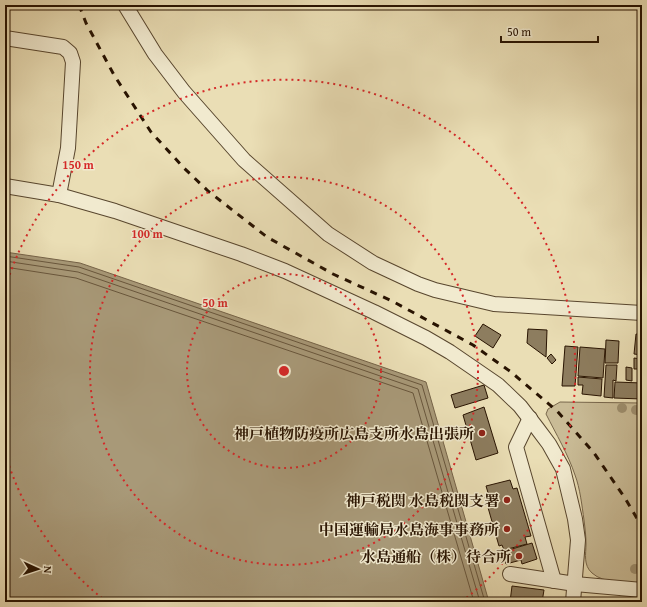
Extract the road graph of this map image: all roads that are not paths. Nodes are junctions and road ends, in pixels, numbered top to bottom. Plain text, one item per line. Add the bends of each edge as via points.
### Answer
1 (125, 5) edge
2 (5, 38) edge
3 (5, 186) edge
4 (59, 196) junction
5 (642, 313) edge
6 (530, 418) junction
7 (510, 574) dead end
8 (554, 581) junction
9 (575, 584) junction
10 (642, 590) edge
11 (573, 602) edge

1 - 5 street via 155,54 184,92 244,160 322,229 351,250 418,284 467,299 494,304
2 - 4 street via 63,47 70,53 73,62 68,148
3 - 4 street
4 - 6 street via 115,211 241,254 353,302 426,338 475,368 498,385
6 - 8 street via 516,447
6 - 9 street via 549,444 562,469 570,496 578,540
7 - 8 street
8 - 9 street
9 - 10 street
9 - 11 street

